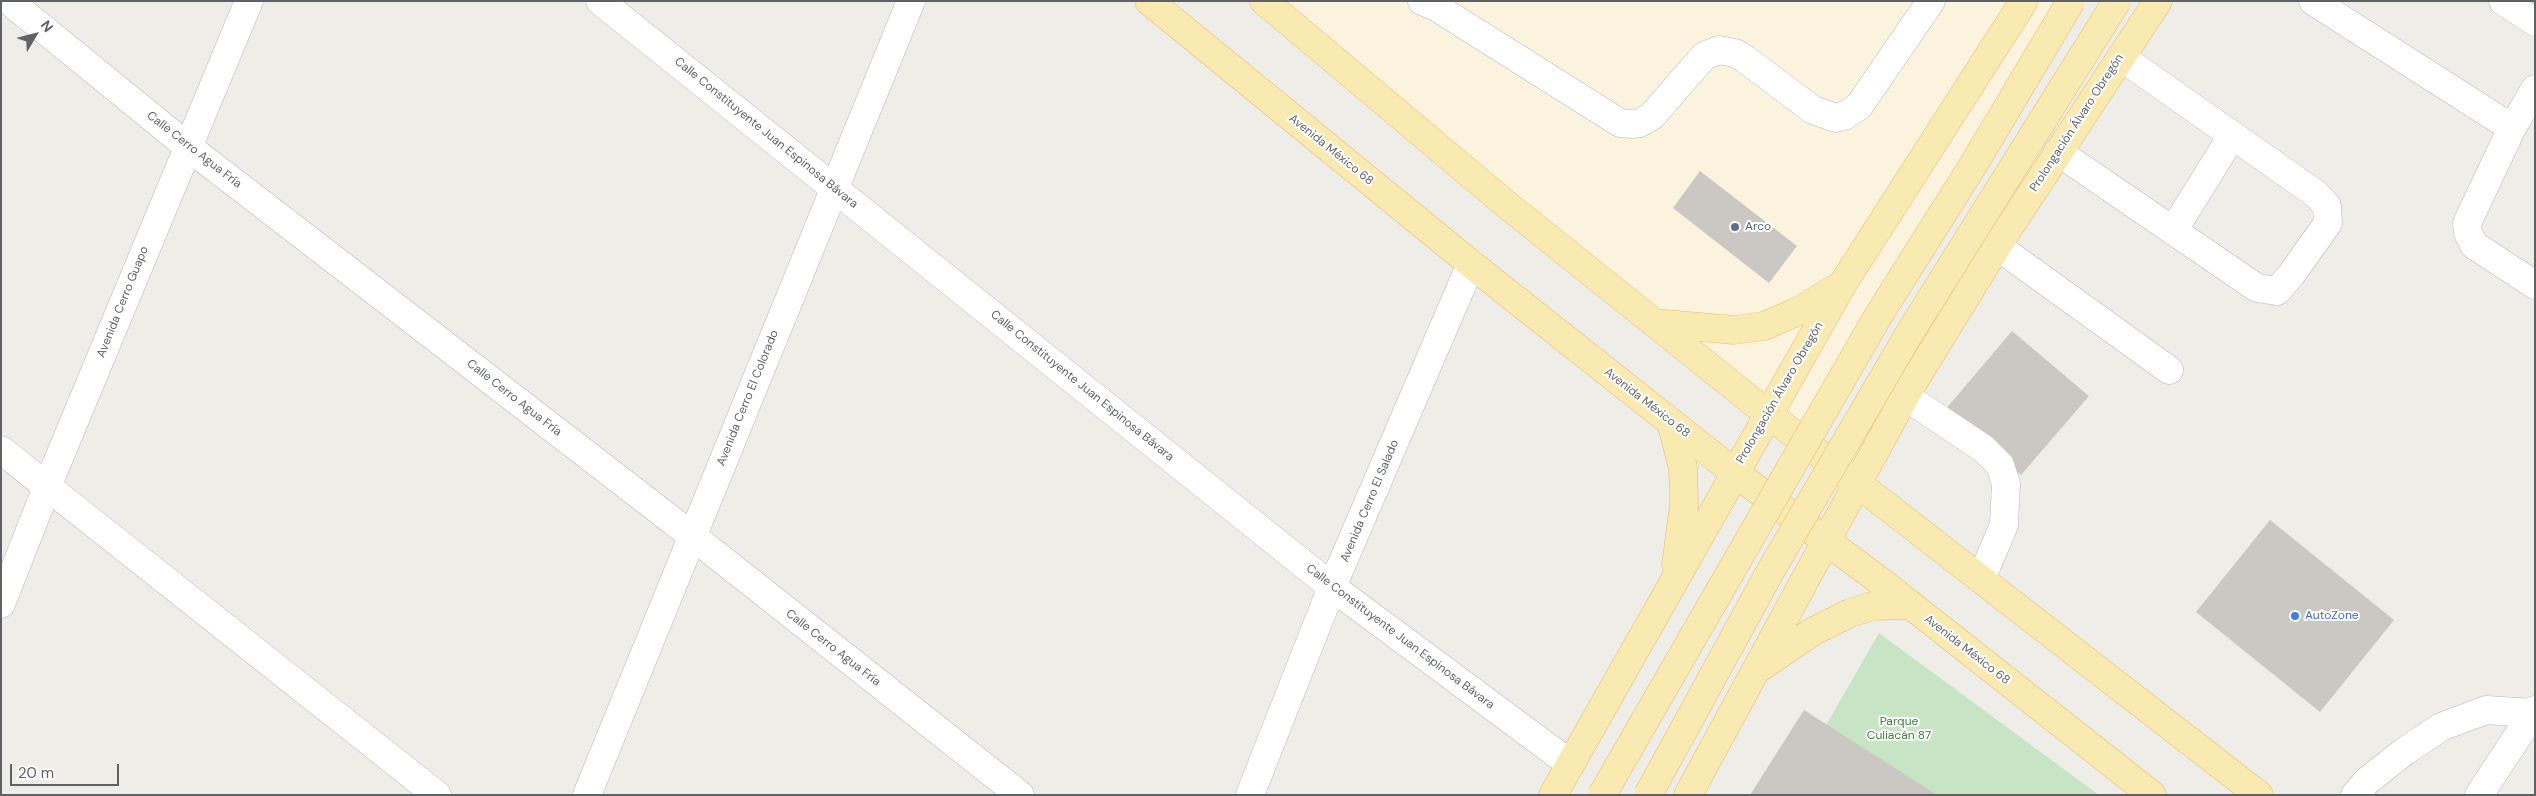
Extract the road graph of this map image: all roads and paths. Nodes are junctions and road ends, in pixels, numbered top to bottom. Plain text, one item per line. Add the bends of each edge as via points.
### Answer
1 (9, 1) edge
2 (249, 1) edge
3 (600, 1) edge
4 (911, 1) edge
5 (1149, 1) edge
6 (1264, 1) edge
7 (1422, 1) edge
8 (1932, 1) edge
9 (2024, 1) edge
10 (2071, 1) edge
11 (2117, 1) edge
12 (2158, 1) edge
13 (2313, 1) edge
14 (2502, 1) edge
15 (2535, 22) edge
16 (2121, 57) junction
17 (2535, 89) edge
18 (2512, 128) junction
19 (2232, 136) junction
20 (187, 146) junction
21 (2058, 152) junction
22 (835, 188) junction
23 (2173, 231) junction
24 (1997, 246) junction
25 (1471, 264) junction
26 (2531, 275) edge
27 (1842, 285) junction
28 (1654, 324) junction
29 (2169, 370) dead end
30 (1905, 396) junction
31 (1768, 414) junction
32 (1671, 422) junction
33 (1, 450) edge
34 (1735, 473) junction
35 (1857, 482) junction
36 (47, 487) junction
37 (691, 535) junction
38 (1825, 542) junction
39 (1674, 579) junction
40 (1981, 579) junction
41 (1332, 587) junction
42 (1, 604) edge
43 (1909, 605) junction
44 (1755, 671) junction
45 (2534, 712) edge
46 (1569, 764) junction
47 (437, 795) edge
48 (587, 795) edge
49 (1020, 795) edge
50 (1250, 795) edge
51 (1553, 795) edge
52 (1602, 795) edge
53 (1648, 795) edge
54 (1688, 795) edge
55 (2152, 795) edge
56 (2259, 795) edge
57 (2355, 795) edge
58 (2479, 795) edge

1 - 20 street, Calle Cerro Agua Fría
2 - 20 street, Avenida Cerro Guapo
3 - 22 street, Calle Constituyente Juan Espinosa Bávara
4 - 22 street, Avenida Cerro El Colorado
5 - 25 main road, Avenida México 68
6 - 28 main road
7 - 8 street via 1620,122 1632,124 1652,116 1704,56 1719,50 1745,59 1813,110 1836,118 1844,116 1859,106
9 - 27 main road, Prolongación Álvaro Obregón
10 - 52 main road, bridge via 1877,318
11 - 53 main road, bridge via 1909,334 1770,572
12 - 16 main road, Prolongación Álvaro Obregón
13 - 18 street
14 - 15 street
16 - 19 street
16 - 21 main road, Prolongación Álvaro Obregón
17 - 18 street
18 - 26 street via 2470,213 2468,233 2474,245
19 - 23 street
19 - 23 street via 2316,194 2327,206 2328,224 2277,291 2257,288
20 - 36 street, Avenida Cerro Guapo
20 - 37 street, Calle Cerro Agua Fría
21 - 23 street
21 - 24 main road, Prolongación Álvaro Obregón
22 - 37 street, Avenida Cerro El Colorado
22 - 41 street, Calle Constituyente Juan Espinosa Bávara
24 - 29 street
24 - 30 main road, Prolongación Álvaro Obregón
25 - 32 main road, Avenida México 68
25 - 41 street, Avenida Cerro El Salado
27 - 28 main road via 1801,310 1764,326 1734,330
27 - 31 main road, Prolongación Álvaro Obregón
28 - 31 main road
30 - 35 main road, Prolongación Álvaro Obregón
30 - 40 street via 1984,450 2000,465 2006,484 2004,524
31 - 34 main road, Prolongación Álvaro Obregón
31 - 35 main road
32 - 34 main road, Avenida México 68
32 - 39 main road via 1683,475 1684,506
33 - 36 street
34 - 38 main road, Avenida México 68
34 - 39 main road, Prolongación Álvaro Obregón
35 - 38 main road, Prolongación Álvaro Obregón
35 - 40 main road
36 - 42 street, Avenida Cerro Guapo
36 - 47 street
37 - 48 street, Avenida Cerro El Colorado
37 - 49 street, Calle Cerro Agua Fría
38 - 43 main road, Avenida México 68
38 - 44 main road, Prolongación Álvaro Obregón
39 - 46 main road, Prolongación Álvaro Obregón
40 - 56 main road
41 - 46 street, Calle Constituyente Juan Espinosa Bávara
41 - 50 street, Avenida Cerro El Salado
43 - 44 main road via 1873,606 1850,613 1812,632
43 - 55 main road, Avenida México 68
44 - 54 main road, Prolongación Álvaro Obregón
45 - 57 street via 2486,710 2441,727 2382,769
45 - 58 street
46 - 51 main road, Prolongación Álvaro Obregón

